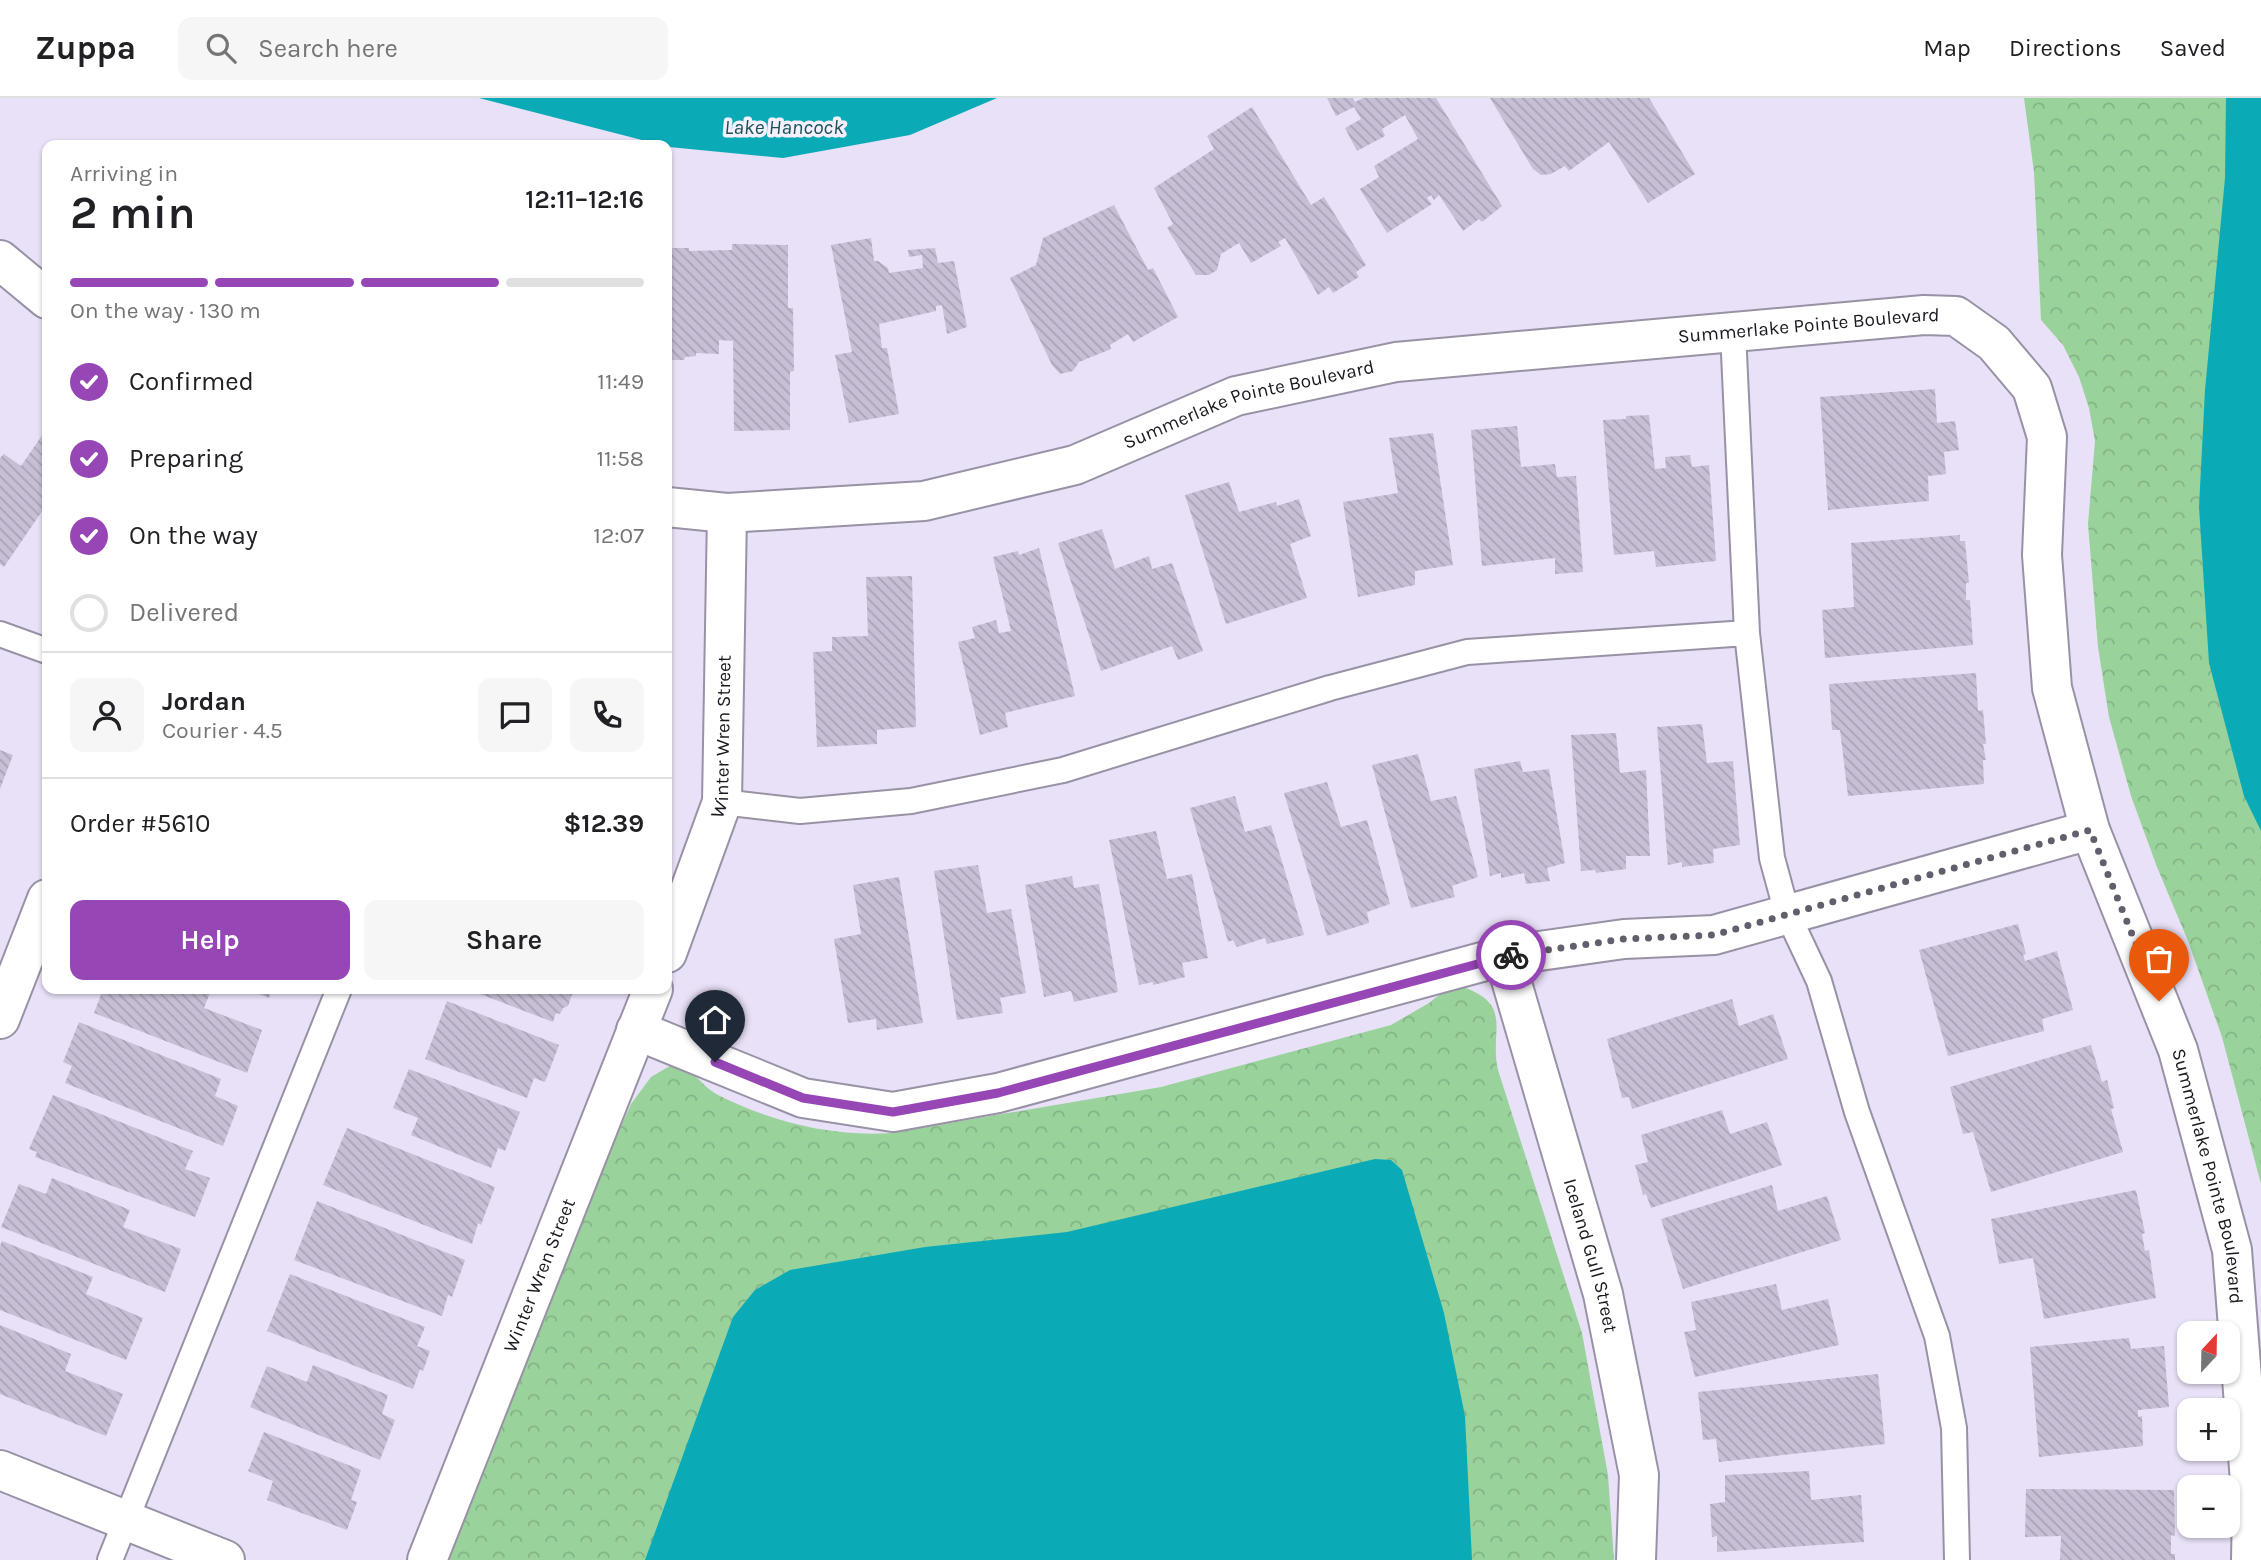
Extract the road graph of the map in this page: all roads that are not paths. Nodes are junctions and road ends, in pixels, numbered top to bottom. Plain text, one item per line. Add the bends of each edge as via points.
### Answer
1 (0, 260) edge
2 (42, 295) edge
3 (1733, 332) junction
4 (672, 508) edge
5 (727, 513) junction
6 (1748, 633) junction
7 (0, 634) edge
8 (42, 649) edge
9 (722, 802) junction
10 (2090, 830) junction
11 (677, 896) edge
12 (42, 912) edge
13 (1787, 913) junction
14 (672, 924) edge
15 (1504, 956) junction
16 (336, 994) edge
17 (651, 994) edge
18 (0, 1019) edge
19 (636, 1030) junction
20 (0, 1470) edge
21 (126, 1520) junction
22 (110, 1560) edge
23 (225, 1560) edge
24 (427, 1560) edge
25 (1636, 1560) edge
26 (1957, 1560) edge
27 (2250, 1560) edge

1 - 2 street
3 - 5 street, Summerlake Pointe Boulevard via 1396,362 1236,396 1075,465 924,501
3 - 6 lane
3 - 10 street, Summerlake Pointe Boulevard via 1956,316 1994,343 2032,388 2047,437 2042,555 2052,688
4 - 5 street, Summerlake Pointe Boulevard
5 - 9 street, Winter Wren Street
6 - 9 lane via 1467,652 1330,688 1063,770 911,801 800,811
6 - 13 lane via 1772,859
7 - 8 lane
9 - 11 street, Winter Wren Street
10 - 13 street
10 - 27 street, Summerlake Pointe Boulevard via 2178,1050 2231,1250 2252,1507
11 - 14 street, Winter Wren Street
12 - 18 street
13 - 15 street via 1714,935 1624,939
13 - 26 lane via 1819,981 1857,1112 1937,1336 1954,1429
15 - 19 street via 998,1093 893,1112 803,1098
15 - 25 street, Iceland Gull Street via 1603,1294 1639,1475
16 - 21 lane
17 - 19 street, Winter Wren Street
19 - 24 street, Winter Wren Street
20 - 21 street
21 - 22 lane
21 - 23 street

